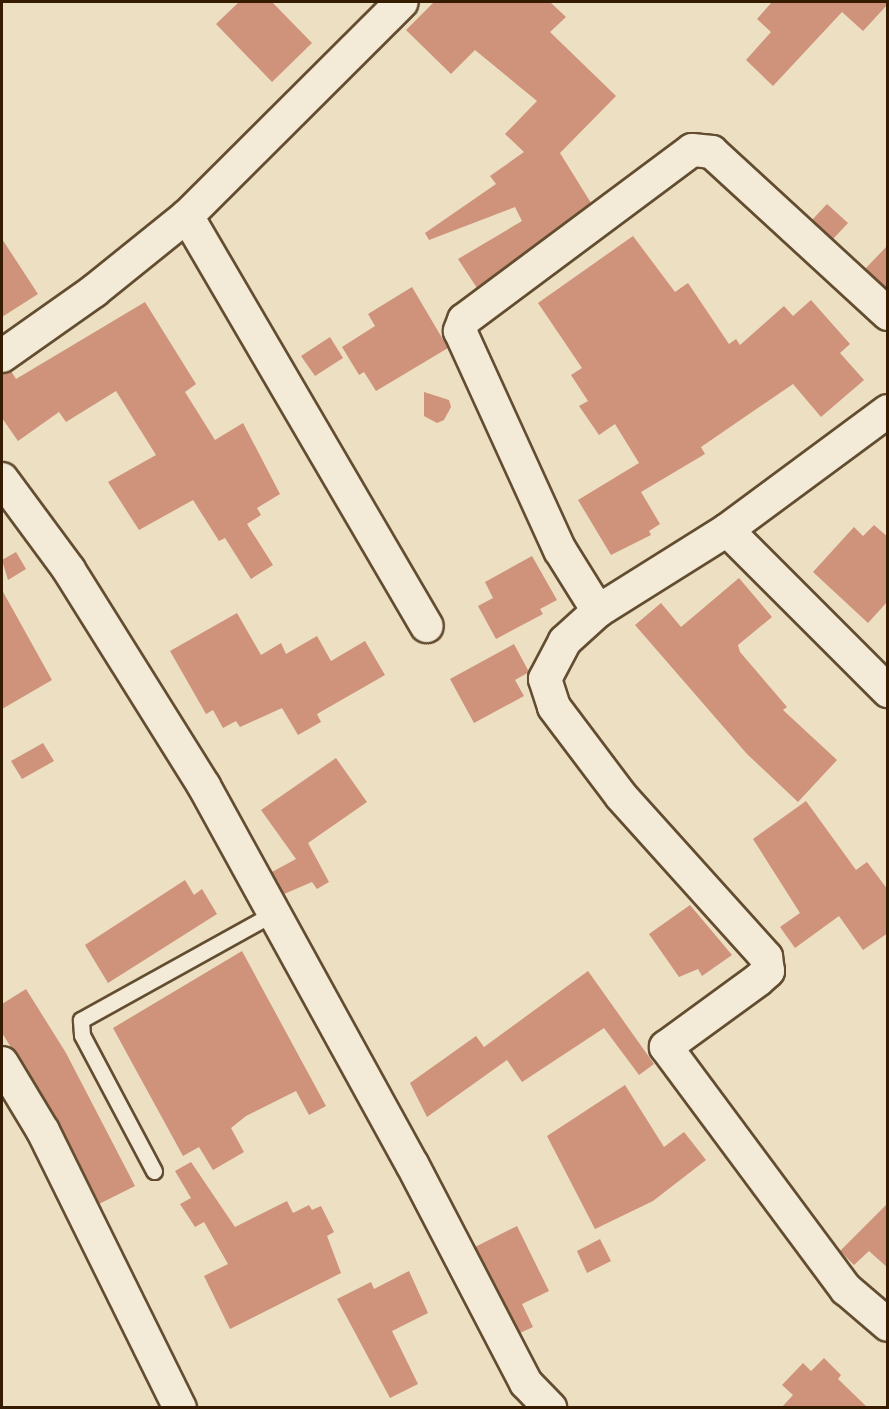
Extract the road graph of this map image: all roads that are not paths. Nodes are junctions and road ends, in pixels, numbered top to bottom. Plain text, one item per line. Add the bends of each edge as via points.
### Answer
1 (402, 2) edge
2 (187, 216) junction
3 (888, 314) edge
4 (2, 356) edge
5 (888, 411) edge
6 (2, 479) edge
7 (727, 530) junction
8 (598, 611) junction
9 (427, 626) dead end
10 (888, 691) edge
11 (274, 913) junction
12 (2, 1063) edge
13 (154, 1171) dead end
14 (888, 1325) edge
15 (180, 1407) edge
16 (550, 1407) edge

1 - 2 street
2 - 4 street via 94,291
2 - 9 street
3 - 8 street via 712,152 692,150 464,320 460,331 509,448 560,550
5 - 7 street
6 - 11 street via 69,570 204,786
7 - 8 street
7 - 10 street
8 - 14 street via 565,641 545,679 554,707 621,796 766,957 768,971 759,980 666,1047 846,1289
11 - 13 lane via 81,1020 82,1035
11 - 16 street via 412,1164 525,1383
12 - 15 street via 43,1131

